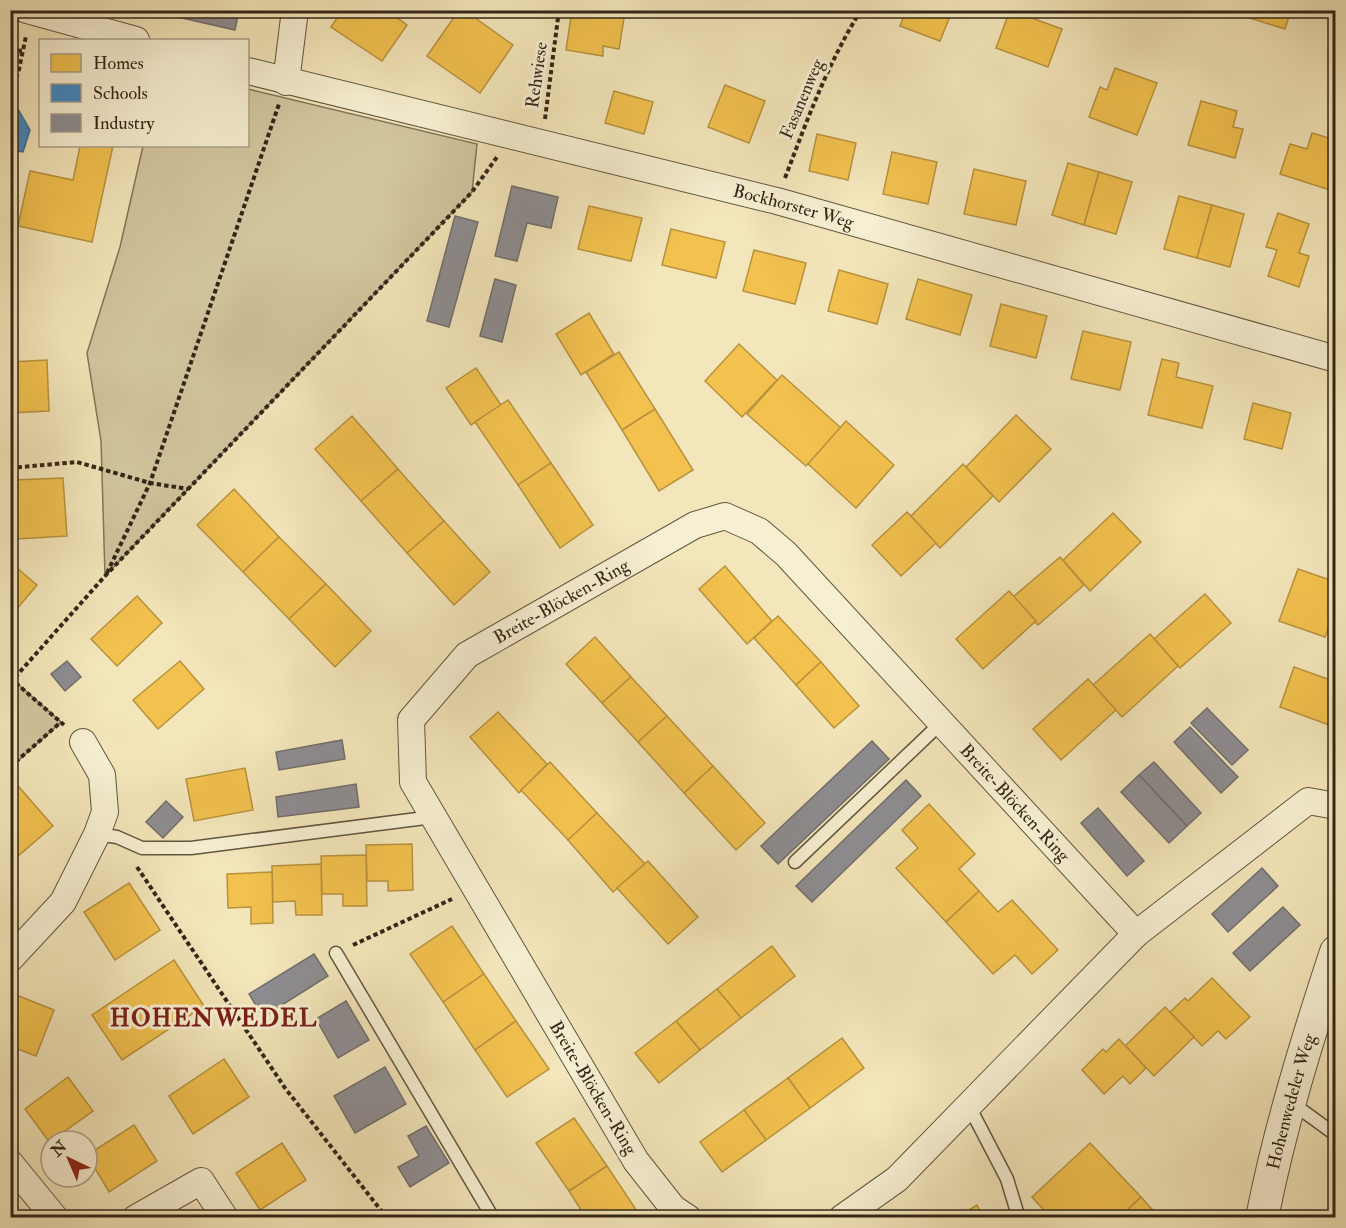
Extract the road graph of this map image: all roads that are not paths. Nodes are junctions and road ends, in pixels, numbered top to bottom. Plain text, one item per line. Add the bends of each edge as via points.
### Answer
1 (295, 10) edge
2 (35, 17) edge
3 (132, 39) edge
4 (249, 72) edge
5 (286, 82) junction
6 (1335, 358) edge
7 (941, 723) junction
8 (83, 742) road end
9 (1335, 806) edge
10 (433, 817) junction
11 (107, 835) junction
12 (795, 862) dead end
13 (1136, 934) junction
14 (336, 952) road end
15 (1335, 952) edge
16 (10, 959) edge
17 (1289, 1100) junction
18 (969, 1106) junction
19 (1335, 1135) edge
20 (10, 1163) edge
21 (55, 1218) edge
22 (136, 1218) edge
23 (225, 1218) edge
24 (493, 1218) edge
25 (688, 1218) edge
26 (842, 1218) edge
27 (1016, 1218) edge
28 (1262, 1218) edge

1 - 5 street
2 - 3 street
4 - 5 street, Bockhorster Weg
5 - 6 street, Bockhorster Weg via 777,201
7 - 10 street, Breite-Blöcken-Ring via 786,554 759,531 725,516 695,525 467,655 411,720 413,782
7 - 12 lane
7 - 13 street, Breite-Blöcken-Ring
8 - 11 street via 102,775
9 - 13 street via 1308,801
10 - 11 lane via 191,848 142,848
10 - 25 street, Breite-Blöcken-Ring via 636,1161 673,1208
11 - 16 street via 63,902
13 - 18 street
14 - 24 lane
15 - 17 street, Hohenwedeler Weg
17 - 19 lane
17 - 28 street, Hohenwedeler Weg
18 - 26 street via 897,1179
18 - 27 lane via 1007,1179
20 - 21 street
22 - 23 street via 201,1181

